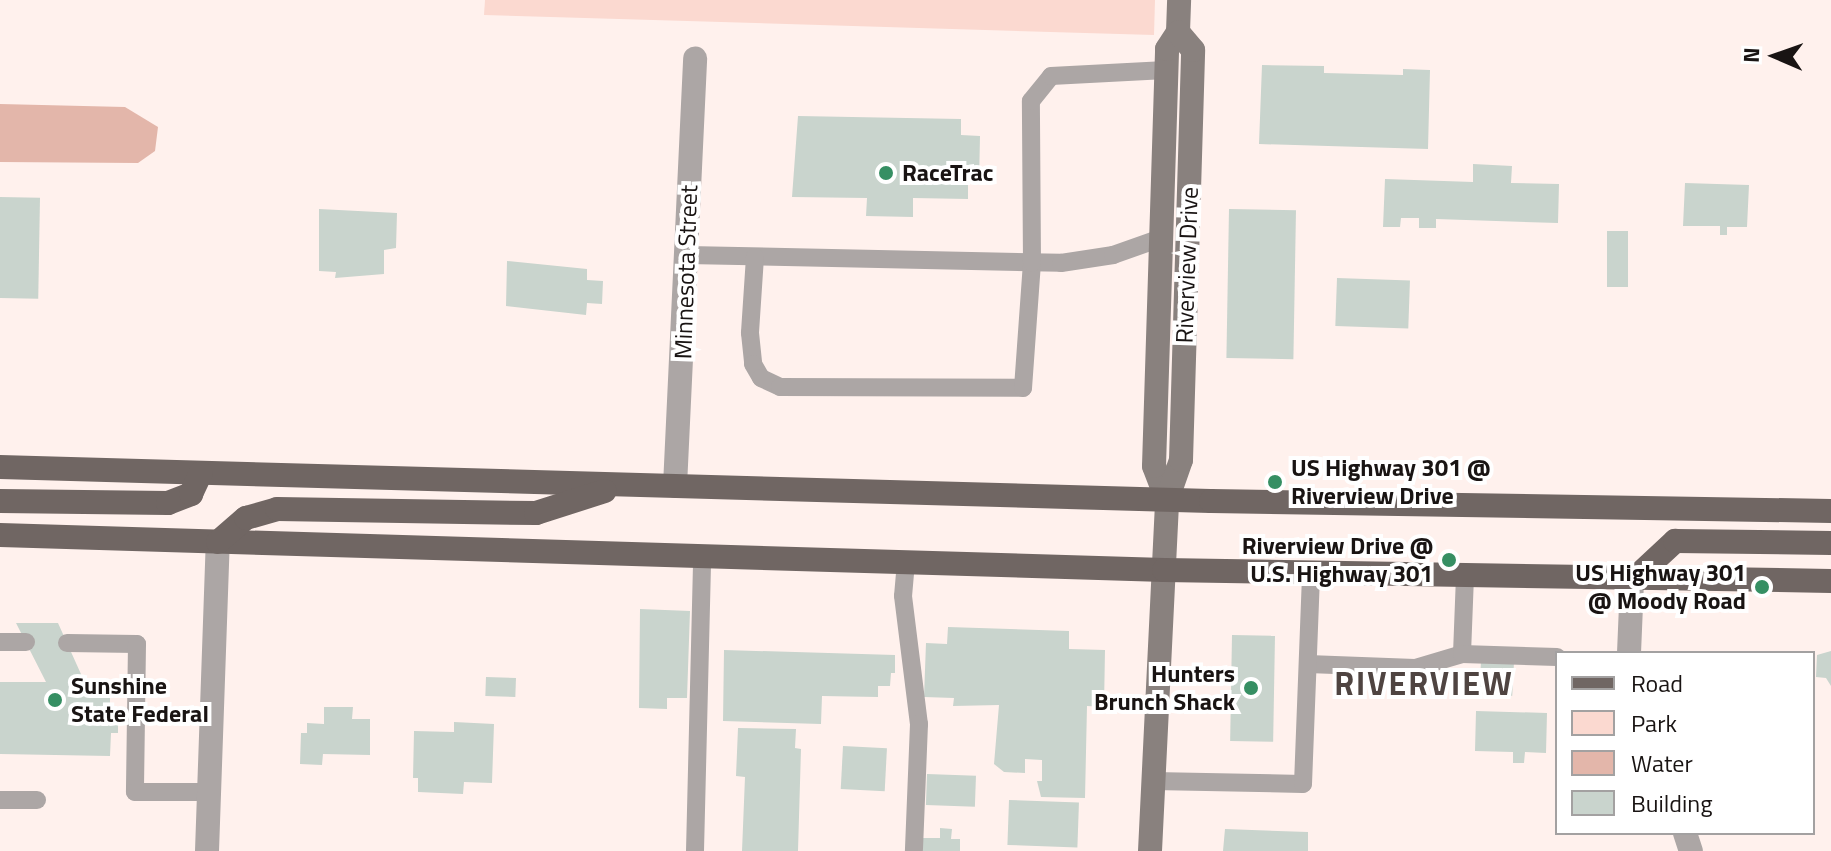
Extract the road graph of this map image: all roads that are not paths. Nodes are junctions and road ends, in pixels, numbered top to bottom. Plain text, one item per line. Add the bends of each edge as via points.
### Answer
1 (1179, 0) edge
2 (1178, 32) junction
3 (695, 58) dead end
4 (1166, 70) junction
5 (1164, 237) junction
6 (687, 255) junction
7 (755, 257) junction
8 (1032, 263) junction
9 (0, 467) edge
10 (201, 473) junction
11 (623, 485) junction
12 (675, 486) junction
13 (1167, 500) junction
14 (0, 501) edge
15 (1831, 511) edge
16 (0, 535) edge
17 (218, 542) junction
18 (1831, 543) edge
19 (702, 556) junction
20 (906, 562) junction
21 (1164, 570) junction
22 (1311, 573) junction
23 (1465, 577) junction
24 (1632, 581) junction
25 (1831, 581) edge
26 (0, 642) edge
27 (26, 642) dead end
28 (67, 643) dead end
29 (1629, 651) edge
30 (1462, 654) junction
31 (1555, 657) edge
32 (1308, 664) junction
33 (1153, 781) junction
34 (209, 792) junction
35 (0, 800) edge
36 (37, 800) dead end
37 (207, 851) edge
38 (695, 851) edge
39 (914, 851) edge
40 (1150, 851) edge

1 - 2 street, Riverview Drive
2 - 4 street, Riverview Drive via 1167,49
2 - 13 street, Riverview Drive via 1193,50 1180,468
3 - 6 street, Minnesota Street
4 - 5 street, Riverview Drive
4 - 8 lane via 1051,76 1041,82 1031,101
5 - 8 lane via 1113,255
5 - 13 street, Riverview Drive via 1154,466
6 - 7 lane
6 - 12 street, Minnesota Street
7 - 8 lane
7 - 8 lane via 753,364 761,378 780,387 1003,392 1023,388
9 - 10 main road
10 - 11 main road
10 - 14 main road via 191,494 168,503
11 - 12 main road
11 - 17 main road via 536,513 277,509 246,518
12 - 13 main road
13 - 15 main road
13 - 21 street, Riverview Drive
16 - 17 main road
17 - 19 main road
17 - 34 street
18 - 24 main road via 1675,541
19 - 20 main road
19 - 38 lane
20 - 21 main road
20 - 39 lane via 903,596 919,724
21 - 22 main road
21 - 33 street, Riverview Drive
22 - 23 main road
22 - 32 lane
23 - 24 main road
23 - 30 lane
24 - 25 main road
24 - 29 street
26 - 27 lane
28 - 34 lane via 137,644 135,792
30 - 31 lane
30 - 32 lane via 1415,668
32 - 33 lane via 1303,784
33 - 40 street, Riverview Drive
34 - 37 street
35 - 36 lane

